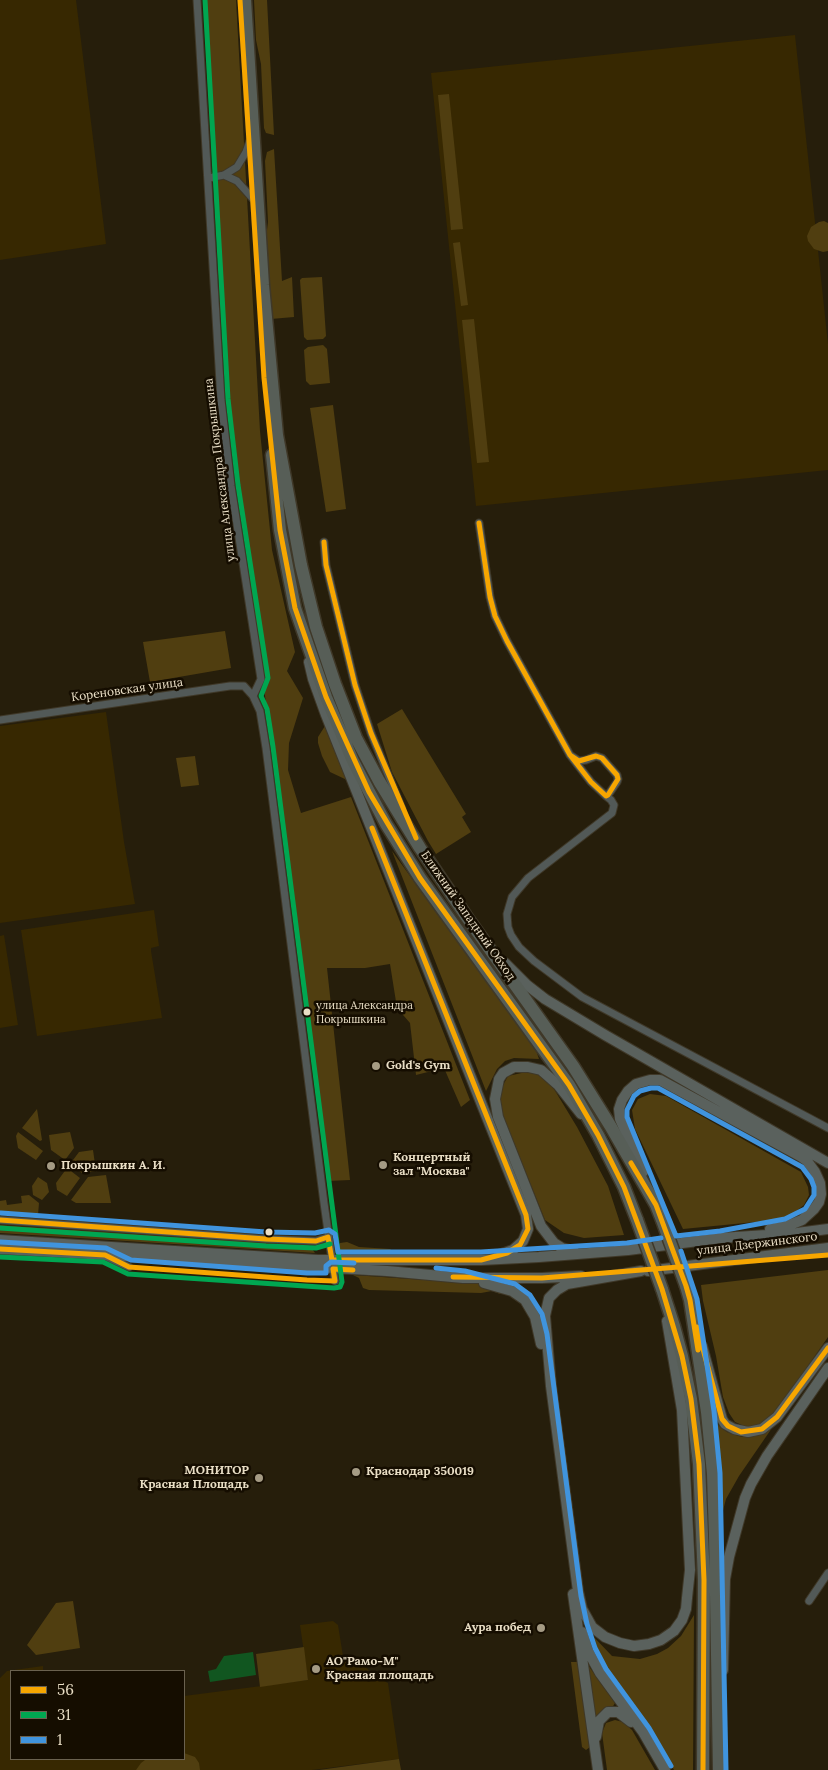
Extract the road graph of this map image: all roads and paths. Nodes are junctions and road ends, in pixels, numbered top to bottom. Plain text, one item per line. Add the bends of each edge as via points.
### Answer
1 (197, 0) edge
2 (240, 0) edge
3 (245, 0) edge
4 (250, 141) junction
5 (224, 175) junction
6 (209, 178) junction
7 (254, 200) junction
8 (479, 523) dead end
9 (324, 542) dead end
10 (295, 608) junction
11 (254, 696) junction
12 (0, 720) edge
13 (570, 755) junction
14 (606, 796) junction
15 (420, 848) junction
16 (484, 941) junction
17 (828, 1128) edge
18 (598, 1135) junction
19 (828, 1163) edge
20 (656, 1205) junction
21 (0, 1220) edge
22 (828, 1229) edge
23 (328, 1237) junction
24 (721, 1238) junction
25 (0, 1240) edge
26 (828, 1248) edge
27 (0, 1249) edge
28 (590, 1253) junction
29 (105, 1255) junction
30 (828, 1255) edge
31 (481, 1260) junction
32 (333, 1264) junction
33 (699, 1264) junction
34 (129, 1266) dead end
35 (641, 1271) junction
36 (463, 1278) junction
37 (335, 1281) dead end
38 (663, 1293) junction
39 (690, 1300) junction
40 (828, 1348) edge
41 (828, 1368) edge
42 (828, 1573) edge
43 (574, 1597) junction
44 (809, 1601) dead end
45 (719, 1719) junction
46 (643, 1732) junction
47 (594, 1750) junction
48 (598, 1770) edge
49 (665, 1770) edge
50 (703, 1770) edge
51 (719, 1770) edge

1 - 6 street, улица Александра Покрышкина
2 - 4 highway
3 - 15 highway, Ближний Западный Обход via 263,285 277,435 294,532 316,628 356,738
4 - 5 street via 237,167
4 - 7 highway
5 - 6 street
5 - 7 street via 237,181
6 - 11 street, улица Александра Покрышкина via 221,400 260,679
7 - 10 highway via 264,378 280,530
8 - 13 street via 486,579 495,616
9 - 15 street via 326,566 345,647 370,734
10 - 18 highway via 326,697 369,792 420,878 569,1085
10 - 31 main road via 326,715 526,1215 528,1229 520,1245 507,1253
11 - 12 street, Кореновская улица via 244,686 230,686
11 - 23 street, улица Александра Покрышкина via 266,748
13 - 14 street
13 - 14 street via 579,761 596,756 602,758 617,775 617,782
14 - 17 street via 614,806 612,813 528,878 512,897 507,914 508,927 519,947 582,997
15 - 16 highway, Ближний Западный Обход
16 - 19 main road via 545,999
16 - 20 highway, Ближний Западный Обход via 572,1066
18 - 28 main road via 558,1085 541,1070 514,1067 499,1079 495,1099 498,1117 541,1226 558,1247
18 - 38 highway, bridge via 624,1186
20 - 24 main road via 620,1119 619,1108 628,1091 636,1084 650,1080 667,1083 800,1156 818,1176 821,1197 814,1210 802,1220 787,1226
20 - 39 highway, Ближний Западный Обход, bridge
21 - 23 street via 275,1239 316,1241
22 - 24 main road, улица Дзержинского
23 - 32 street, улица Александра Покрышкина
24 - 28 main road, улица Дзержинского
25 - 32 main road, улица Дзержинского
26 - 33 main road, улица Дзержинского
27 - 29 main road, улица Дзержинского
28 - 31 main road, улица Дзержинского
29 - 32 main road, улица Дзержинского
29 - 34 street
30 - 33 main road
31 - 32 main road, улица Дзержинского via 405,1259
32 - 36 main road, улица Дзержинского
32 - 37 street, улица Александра Покрышкина
33 - 35 main road, улица Дзержинского
35 - 36 main road, улица Дзержинского via 542,1278
35 - 38 main road via 567,1284 549,1298 545,1316 550,1381 582,1609 592,1627 605,1637 634,1646 661,1640 682,1620 690,1570 682,1410
36 - 43 main road via 519,1295 537,1323
38 - 50 highway via 682,1356 699,1464 704,1580
39 - 40 main road via 722,1419 724,1424 734,1429 748,1432 769,1425
39 - 45 highway, Ближний Западный Обход via 707,1412 712,1474
41 - 45 main road via 767,1456 739,1515 725,1580
42 - 44 street
43 - 46 main road via 588,1651
43 - 47 main road
45 - 51 highway, Ближний Западный Обход
46 - 47 main road via 622,1714 608,1712 599,1721
46 - 49 main road
47 - 48 main road

